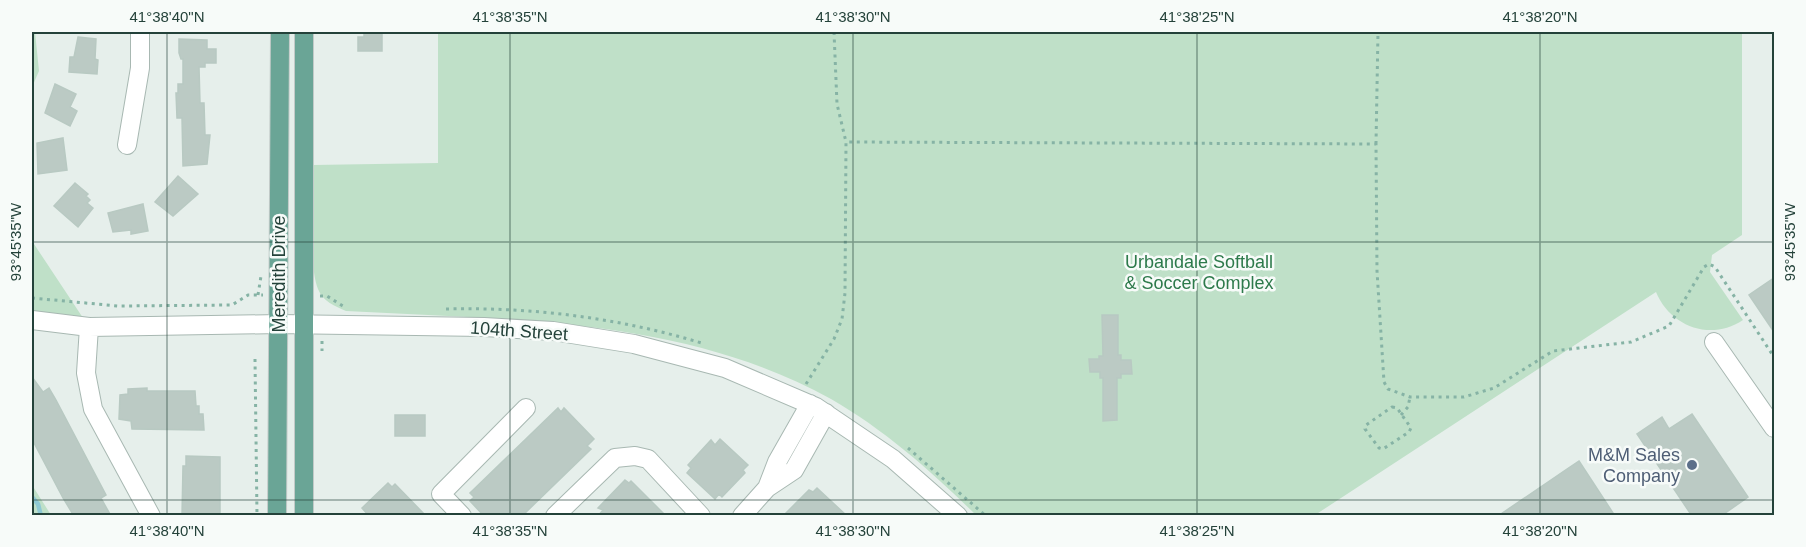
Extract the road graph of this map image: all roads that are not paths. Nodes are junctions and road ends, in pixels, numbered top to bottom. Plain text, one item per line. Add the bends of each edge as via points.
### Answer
1 (140, 32) edge
2 (280, 32) edge
3 (304, 32) edge
4 (127, 145) dead end
5 (32, 320) edge
6 (279, 324) junction
7 (305, 325) junction
8 (89, 327) junction
9 (1714, 342) dead end
10 (526, 408) dead end
11 (818, 408) junction
12 (1774, 428) edge
13 (560, 514) edge
14 (151, 516) edge
15 (277, 516) edge
16 (304, 516) edge
17 (462, 516) edge
18 (702, 516) edge
19 (742, 516) edge
20 (958, 516) edge

1 - 4 street via 140,68
2 - 6 main road, Meredith Drive
3 - 7 main road, Meredith Drive
5 - 8 street, 104th Street
6 - 7 street, 104th Street
6 - 8 street, 104th Street
6 - 15 main road, Meredith Drive
7 - 11 street, 104th Street via 484,327 584,335 725,368
7 - 16 main road, Meredith Drive
8 - 14 street via 86,373 93,409
9 - 12 street
10 - 17 street via 441,494
11 - 19 street via 777,462 767,488
11 - 20 street, 104th Street via 893,459
13 - 18 street via 615,458 635,456 648,459

